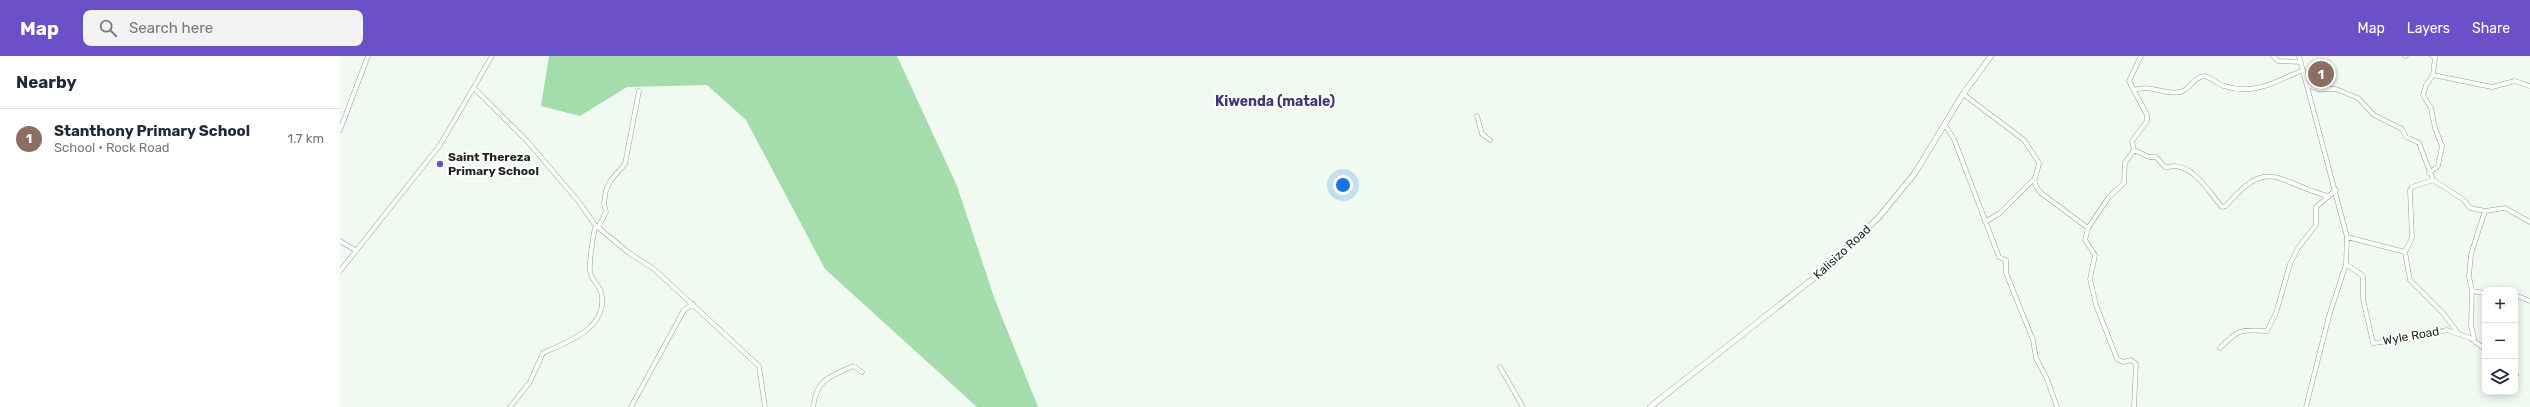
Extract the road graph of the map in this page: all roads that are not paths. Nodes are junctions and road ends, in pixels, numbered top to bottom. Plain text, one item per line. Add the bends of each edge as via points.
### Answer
1 (368, 56) edge
2 (492, 56) edge
3 (1991, 56) edge
4 (2141, 56) edge
5 (2273, 56) edge
6 (2299, 56) edge
7 (2434, 56) edge
8 (2301, 62) junction
9 (2303, 70) junction
10 (2433, 75) junction
11 (2307, 85) junction
12 (2530, 86) edge
13 (474, 88) junction
14 (2134, 90) junction
15 (639, 91) dead end
16 (1963, 94) junction
17 (1477, 116) dead end
18 (1946, 125) junction
19 (340, 130) edge
20 (1490, 140) dead end
21 (2134, 150) junction
22 (2429, 173) junction
23 (2033, 180) junction
24 (2433, 180) junction
25 (2336, 190) junction
26 (2328, 196) junction
27 (2485, 211) junction
28 (2529, 220) edge
29 (1985, 222) junction
30 (599, 226) junction
31 (2088, 228) junction
32 (2348, 237) junction
33 (340, 241) edge
34 (355, 250) junction
35 (2405, 252) junction
36 (2346, 264) junction
37 (340, 271) edge
38 (2472, 290) junction
39 (2482, 292) edge
40 (2518, 296) edge
41 (2530, 301) edge
42 (693, 304) junction
43 (2458, 334) junction
44 (2475, 342) junction
45 (2482, 347) edge
46 (2220, 348) dead end
47 (1500, 367) dead end
48 (862, 372) dead end
49 (510, 407) edge
50 (631, 407) edge
51 (765, 407) edge
52 (812, 407) edge
53 (1523, 407) edge
54 (1650, 407) edge
55 (2057, 407) edge
56 (2134, 407) edge
57 (2306, 407) edge

1 - 19 street
2 - 13 street
3 - 16 street, Kalisizo Road
4 - 14 street via 2129,78
5 - 8 street via 2278,61
6 - 8 street
7 - 10 street
8 - 9 street
9 - 11 street
9 - 14 street via 2281,82 2258,89 2226,87 2205,76 2195,78 2181,92 2165,93 2144,86
10 - 12 street via 2492,87 2515,81
10 - 22 street via 2423,95 2431,108 2442,146 2438,166
11 - 22 street via 2318,89 2336,89 2353,95 2374,115 2402,129 2406,137 2418,143
11 - 25 street
13 - 30 street via 508,121 579,202 595,225
13 - 34 street via 440,145
14 - 21 street via 2148,118 2132,141
15 - 30 street via 625,164 610,180 604,203 606,212
16 - 18 street, Kalisizo Road
16 - 23 street via 2024,140 2039,163
17 - 20 street via 1482,134
18 - 29 street via 1954,139
18 - 54 street, Kalisizo Road via 1904,188 1850,246 1799,291
21 - 26 street via 2149,157 2156,157 2165,167 2177,167 2191,174 2204,184 2222,207 2244,187 2267,176 2280,177
21 - 31 street via 2125,163 2124,182 2109,197
22 - 24 street
23 - 29 street via 2000,213
23 - 31 street via 2041,193
24 - 27 street via 2464,200 2470,208
24 - 35 street via 2410,190 2412,238
25 - 26 street
25 - 32 street
26 - 46 street via 2316,207 2316,225 2298,248 2290,264 2276,313 2267,331 2244,330 2231,337
27 - 28 street via 2505,208
27 - 38 street via 2471,254 2469,276
29 - 55 street via 1999,258 2006,260 2006,273 2033,340 2036,358
30 - 42 street via 616,243 654,269
30 - 49 street via 595,228 593,236 590,269 601,293 600,314 596,322 571,341 543,353 530,382
31 - 56 street via 2085,240 2095,255 2090,279 2096,305 2117,359 2123,362 2130,360 2136,364
32 - 35 street
32 - 36 street
33 - 34 street
34 - 37 street
35 - 43 street via 2410,280 2443,313
36 - 43 street, Wyle Road via 2363,276 2363,299 2373,343 2405,340 2447,330
36 - 57 street via 2329,316
38 - 39 street
38 - 44 street via 2471,326
40 - 41 street
42 - 50 street via 684,310
42 - 51 street via 759,366
43 - 44 street, Wyle Road
44 - 45 street, Wyle Road
47 - 53 street
48 - 52 street via 853,366 825,378 814,396

